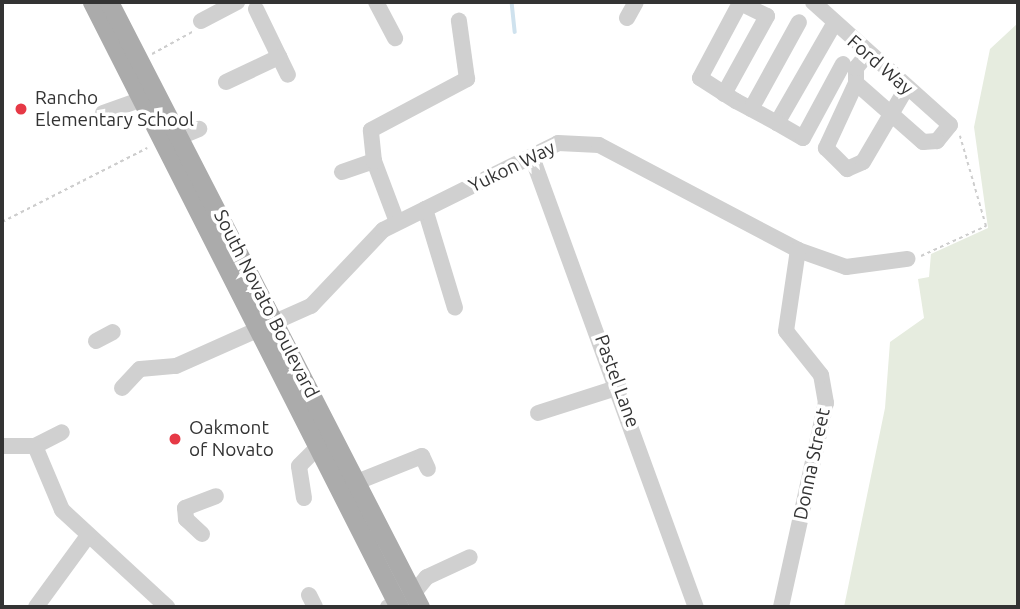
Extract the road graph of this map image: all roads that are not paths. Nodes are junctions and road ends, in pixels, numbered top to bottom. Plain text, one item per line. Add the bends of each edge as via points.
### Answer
1 (92, 2) edge
2 (109, 2) edge
3 (239, 2) edge
4 (376, 2) edge
5 (636, 2) edge
6 (813, 2) edge
7 (263, 6) edge
8 (627, 18) dead end
9 (201, 21) road end
10 (459, 21) dead end
11 (799, 22) dead end
12 (834, 24) junction
13 (394, 38) dead end
14 (868, 54) junction
15 (279, 57) junction
16 (844, 64) dead end
17 (288, 75) dead end
18 (226, 82) dead end
19 (856, 83) junction
20 (907, 88) junction
21 (724, 94) junction
22 (142, 99) junction
23 (751, 109) junction
24 (890, 110) junction
25 (103, 113) dead end
26 (777, 123) junction
27 (199, 129) dead end
28 (172, 138) junction
29 (532, 158) junction
30 (374, 161) junction
31 (342, 172) dead end
32 (425, 209) junction
33 (397, 222) junction
34 (798, 250) junction
35 (906, 259) road end
36 (455, 308) dead end
37 (269, 325) junction
38 (113, 332) dead end
39 (96, 341) dead end
40 (619, 387) junction
41 (122, 388) dead end
42 (538, 413) dead end
43 (62, 432) dead end
44 (2, 446) edge
45 (35, 446) junction
46 (319, 446) junction
47 (428, 469) dead end
48 (357, 482) junction
49 (216, 496) dead end
50 (303, 498) dead end
51 (202, 534) dead end
52 (87, 537) junction
53 (470, 557) dead end
54 (403, 604) edge
55 (37, 607) edge
56 (167, 607) edge
57 (696, 607) edge
58 (781, 607) edge

1 - 22 main road, South Novato Boulevard
2 - 28 main road, South Novato Boulevard
3 - 7 street
3 - 9 street
4 - 13 street
5 - 8 street
6 - 12 street, Ford Way
7 - 15 street
10 - 30 street via 467,79 370,130
11 - 23 street
12 - 14 street, Ford Way
12 - 26 street
14 - 19 street via 856,68
14 - 20 street, Ford Way
15 - 17 street
15 - 18 street
16 - 26 street via 803,138
19 - 24 street
19 - 24 street via 826,148 837,165 856,169 863,162
20 - 24 street
20 - 24 street, Ford Way via 950,125 929,144
21 - 21 street via 700,78 740,4 767,16
21 - 23 street
22 - 25 street
22 - 28 main road, South Novato Boulevard
23 - 26 street
27 - 28 street
28 - 37 main road, South Novato Boulevard
29 - 32 street, Yukon Way
29 - 34 street, Yukon Way via 558,143 599,145
29 - 40 street, Pastel Lane
30 - 31 street
30 - 33 street
32 - 33 street, Yukon Way
32 - 36 street
33 - 37 street, Yukon Way via 365,244 332,290
34 - 35 street, Yukon Way via 846,267
34 - 58 street, Donna Street via 786,331 821,375 826,403
37 - 41 street, Yukon Way via 176,366 140,369
37 - 46 main road, South Novato Boulevard
37 - 48 main road, South Novato Boulevard
38 - 39 street
40 - 42 street
40 - 57 street, Pastel Lane
43 - 45 street
44 - 45 street
45 - 52 street via 62,510
46 - 50 street via 299,466
46 - 54 main road, South Novato Boulevard
47 - 48 street via 422,456
48 - 54 main road, South Novato Boulevard
49 - 51 street via 185,508 186,519
52 - 55 street via 52,577
52 - 56 street
53 - 54 street via 427,577

